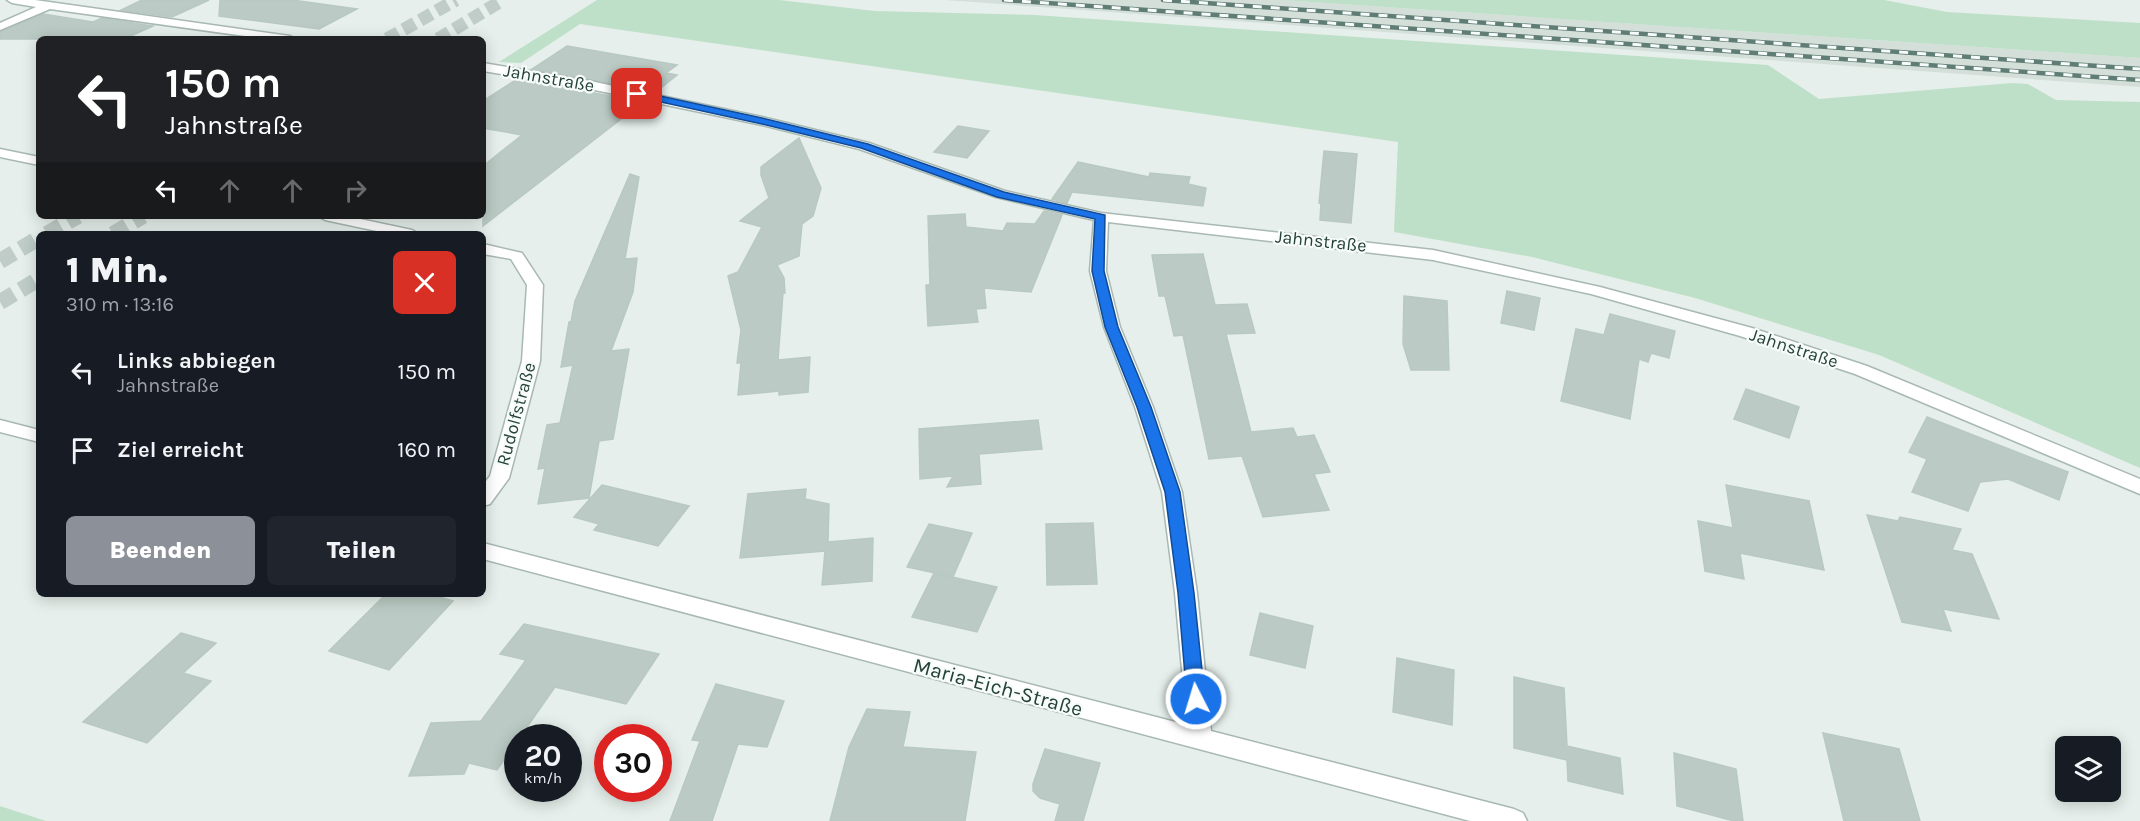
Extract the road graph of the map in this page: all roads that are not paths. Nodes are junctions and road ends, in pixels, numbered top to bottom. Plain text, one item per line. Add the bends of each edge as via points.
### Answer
1 (12, 0) edge
2 (53, 2) edge
3 (0, 27) edge
4 (271, 36) edge
5 (486, 67) edge
6 (0, 153) edge
7 (36, 159) edge
8 (1101, 217) junction
9 (340, 219) edge
10 (398, 231) edge
11 (486, 250) edge
12 (0, 426) edge
13 (36, 435) edge
14 (2140, 487) edge
15 (486, 495) edge
16 (486, 552) edge
17 (1200, 740) junction
18 (1514, 821) edge

1 - 2 street
2 - 3 street
2 - 4 street
5 - 8 street, Jahnstraße via 590,84 762,121 864,146 1001,194
6 - 7 street
8 - 14 street, Jahnstraße via 1433,255 1594,290 1746,332 1861,370
8 - 17 street via 1098,271 1112,327 1172,492
9 - 10 street
11 - 15 street, Rudolfstraße via 517,256 535,285 531,361 500,478
12 - 13 street
16 - 17 street, Maria-Eich-Straße
17 - 18 street, Maria-Eich-Straße

